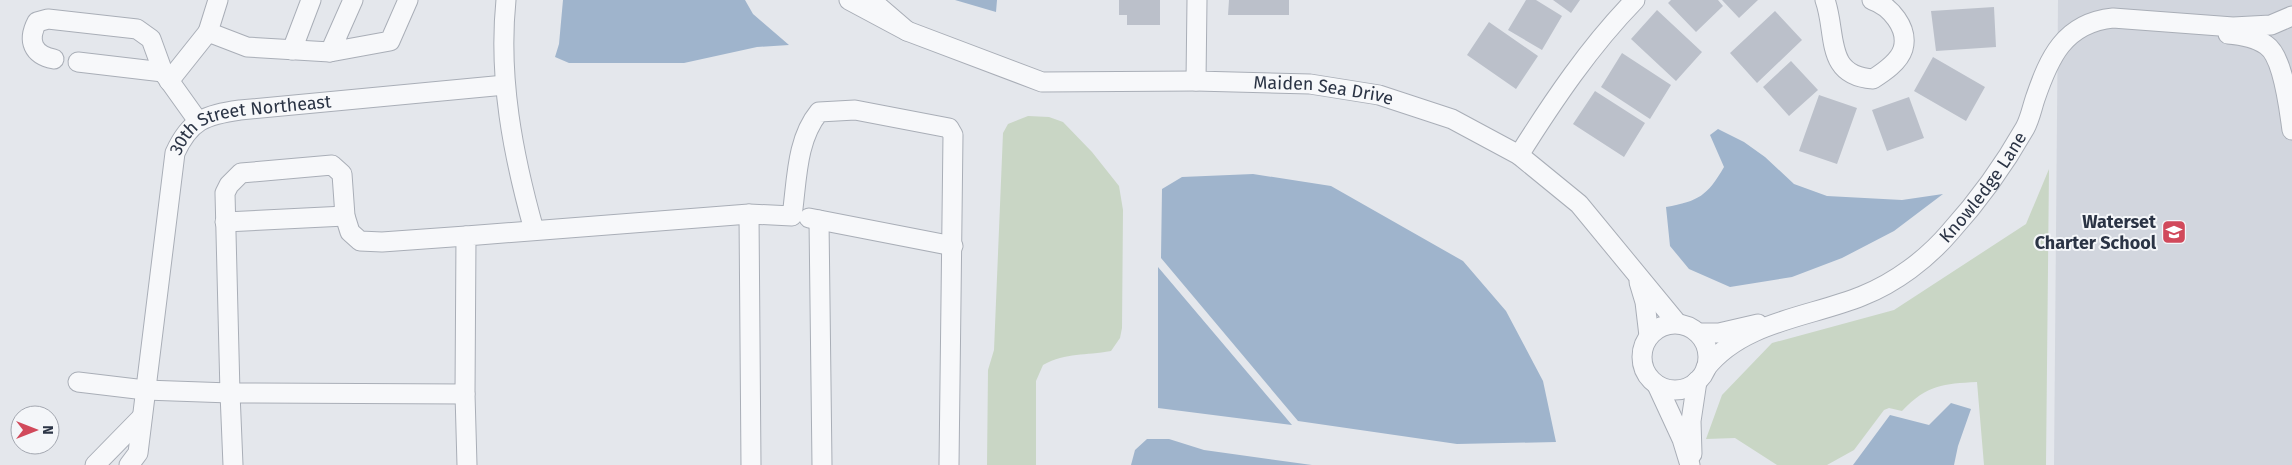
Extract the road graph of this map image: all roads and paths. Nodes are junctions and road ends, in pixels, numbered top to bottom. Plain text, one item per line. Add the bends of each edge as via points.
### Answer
1 (218, 0) edge
2 (310, 0) edge
3 (354, 0) edge
4 (408, 0) edge
5 (506, 0) edge
6 (849, 0) edge
7 (871, 0) edge
8 (1196, 0) edge
9 (1635, 0) edge
10 (1825, 0) edge
11 (1872, 0) edge
12 (2292, 16) edge
13 (2130, 19) junction
14 (906, 31) junction
15 (208, 32) junction
16 (292, 50) junction
17 (330, 52) junction
18 (54, 59) dead end
19 (78, 62) dead end
20 (166, 76) junction
21 (1196, 81) junction
22 (505, 86) junction
23 (198, 121) junction
24 (2292, 130) edge
25 (1519, 155) junction
26 (750, 214) junction
27 (345, 216) junction
28 (792, 216) junction
29 (819, 220) junction
30 (225, 222) junction
31 (534, 230) junction
32 (466, 236) junction
33 (954, 246) junction
34 (1638, 278) junction
35 (1788, 318) junction
36 (1677, 324) junction
37 (1698, 333) junction
38 (1649, 336) junction
39 (1702, 375) junction
40 (78, 382) dead end
41 (1657, 385) junction
42 (145, 390) junction
43 (230, 392) junction
44 (465, 394) junction
45 (142, 416) junction
46 (95, 465) edge
47 (129, 465) edge
48 (233, 465) edge
49 (467, 465) edge
50 (751, 465) edge
51 (822, 465) edge
52 (950, 465) edge
53 (1691, 465) edge

1 - 15 street
2 - 16 street
3 - 17 street
4 - 17 street via 390,41
5 - 22 street
6 - 14 street
7 - 14 street
8 - 21 street
9 - 25 street via 1609,27 1548,108
10 - 11 street via 1839,64 1852,74 1873,79 1900,56 1904,40 1891,10
12 - 13 street via 2271,24 2232,28
13 - 24 street via 2230,34 2267,45 2278,62
13 - 35 street, Knowledge Lane via 2097,20 2081,27 2061,43 2048,62 2027,126 1992,180 1932,250 1873,292
14 - 21 street, Maiden Sea Drive via 1042,82
15 - 16 street via 247,48
15 - 20 street
16 - 17 street
18 - 20 street via 37,53 32,44 32,31 37,22 48,19 137,29 151,39
19 - 20 street
20 - 23 street
21 - 25 street, Maiden Sea Drive via 1310,84 1379,95 1452,119
22 - 23 street, 30th Street Northeast via 240,110 213,114
22 - 31 street via 516,156
23 - 42 street, 30th Street Northeast via 182,137 175,153
25 - 34 street, Maiden Sea Drive via 1579,204
26 - 28 street
26 - 31 street
26 - 50 street
27 - 30 street
27 - 30 street via 342,174 332,165 241,173 225,193
27 - 32 street via 350,232 360,241
28 - 29 street
28 - 33 street via 798,169 809,126 819,112 855,110 949,128 954,135
29 - 33 street
29 - 51 street
30 - 43 street
31 - 32 street
32 - 44 street
33 - 52 street
34 - 36 street, Maiden Sea Drive
34 - 38 street
35 - 37 street, Knowledge Lane via 1719,333
35 - 39 street, Knowledge Lane via 1726,349
36 - 37 street
36 - 38 street via 1657,329
37 - 39 street via 1707,349
38 - 41 street via 1641,356 1648,377
39 - 41 street via 1682,390
39 - 53 street via 1691,421
40 - 42 street
41 - 53 street
42 - 43 street
42 - 45 street, 30th Street Northeast
43 - 44 street
43 - 48 street
44 - 49 street
45 - 46 street
45 - 47 street, 30th Street Northeast via 138,453

